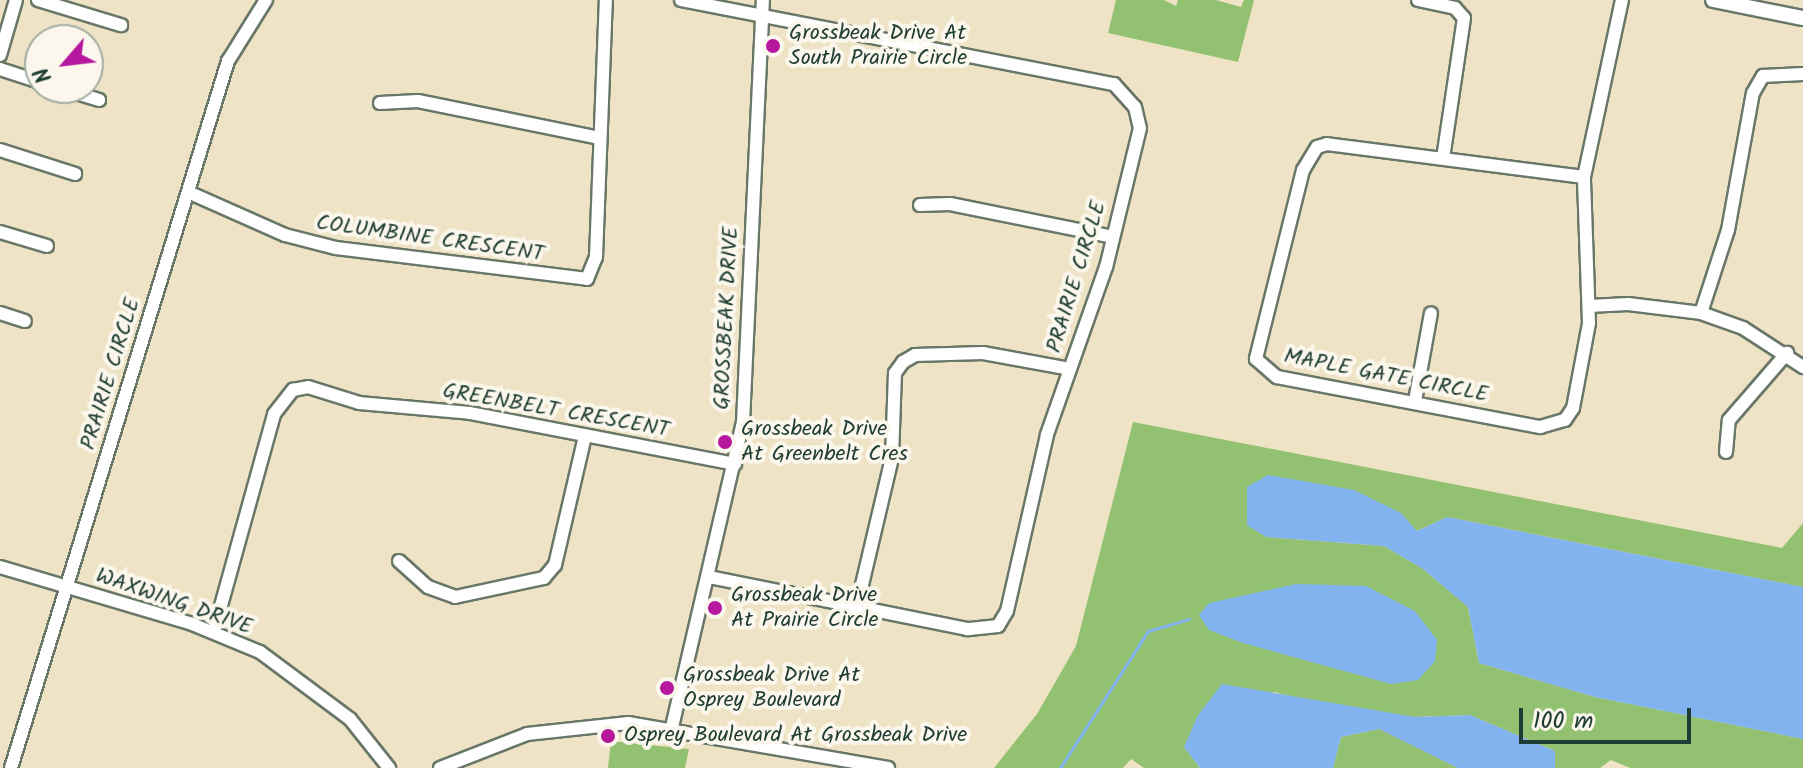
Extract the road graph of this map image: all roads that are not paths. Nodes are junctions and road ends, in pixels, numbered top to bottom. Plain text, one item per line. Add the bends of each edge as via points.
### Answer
1 (16, 0) edge
2 (38, 0) edge
3 (266, 0) edge
4 (606, 0) edge
5 (681, 0) edge
6 (763, 0) edge
7 (1418, 0) edge
8 (1622, 0) edge
9 (1713, 0) edge
10 (762, 15) junction
11 (1803, 18) edge
12 (121, 25) dead end
13 (0, 55) edge
14 (0, 69) edge
15 (1803, 74) edge
16 (24, 77) edge
17 (380, 103) dead end
18 (600, 138) junction
19 (0, 150) edge
20 (1443, 158) junction
21 (75, 174) dead end
22 (1584, 177) junction
23 (188, 192) junction
24 (920, 205) dead end
25 (0, 232) edge
26 (1113, 237) junction
27 (47, 246) dead end
28 (1589, 306) junction
29 (0, 313) edge
30 (1431, 313) dead end
31 (1701, 313) junction
32 (25, 321) dead end
33 (1787, 353) junction
34 (1803, 367) edge
35 (1070, 369) junction
36 (1415, 401) junction
37 (585, 436) junction
38 (1726, 452) dead end
39 (735, 464) junction
40 (399, 561) dead end
41 (0, 567) edge
42 (708, 577) junction
43 (66, 586) junction
44 (857, 606) junction
45 (214, 631) junction
46 (672, 727) junction
47 (11, 768) edge
48 (389, 768) edge
49 (440, 768) edge
50 (888, 768) edge

1 - 13 street
2 - 12 street
3 - 23 street, PRAIRIE CIRCLE via 233,49
4 - 18 street, COLUMBINE CRESCENT
5 - 10 street, PRAIRIE CIRCLE
6 - 10 street, GROSSBEAK DRIVE
7 - 20 street via 1455,8 1464,18
8 - 22 street, MAPLE GATE CIRCLE
9 - 11 main road
10 - 26 street, PRAIRIE CIRCLE via 1114,84 1135,107 1140,128
10 - 39 street, GROSSBEAK DRIVE via 743,410
14 - 16 street
15 - 31 street via 1763,76 1753,93 1728,230
17 - 18 street via 418,101
18 - 23 street, COLUMBINE CRESCENT via 596,257 587,279 574,281 481,263 323,245
19 - 21 street
20 - 22 street, MAPLE GATE CIRCLE
20 - 36 street, MAPLE GATE CIRCLE via 1317,147 1303,170 1256,350 1264,370 1277,377
22 - 28 street, MAPLE GATE CIRCLE via 1583,258
23 - 43 street, PRAIRIE CIRCLE
24 - 26 street via 950,204
25 - 27 street
26 - 35 street, PRAIRIE CIRCLE
28 - 31 street via 1628,304
28 - 36 street, MAPLE GATE CIRCLE via 1573,408 1565,420 1540,427
29 - 32 street
30 - 36 street
31 - 33 street
33 - 34 street
33 - 38 street via 1729,420
35 - 44 street, PRAIRIE CIRCLE via 1047,435 1007,611 998,626 967,629
35 - 44 street via 983,353 915,355 903,362 895,373 892,458
37 - 39 street, GREENBELT CRESCENT
37 - 40 street via 555,565 544,578 455,597 428,587
37 - 45 street, GREENBELT CRESCENT via 470,413 359,403 308,387 293,390 274,414
39 - 42 street, GROSSBEAK DRIVE
41 - 43 street, WAXWING DRIVE
42 - 44 street, PRAIRIE CIRCLE
42 - 46 street, GROSSBEAK DRIVE
43 - 45 street, WAXWING DRIVE
43 - 47 street, PRAIRIE CIRCLE
45 - 48 street, WAXWING DRIVE via 260,652 311,686 350,719
46 - 49 street via 562,727 500,742
46 - 50 street

